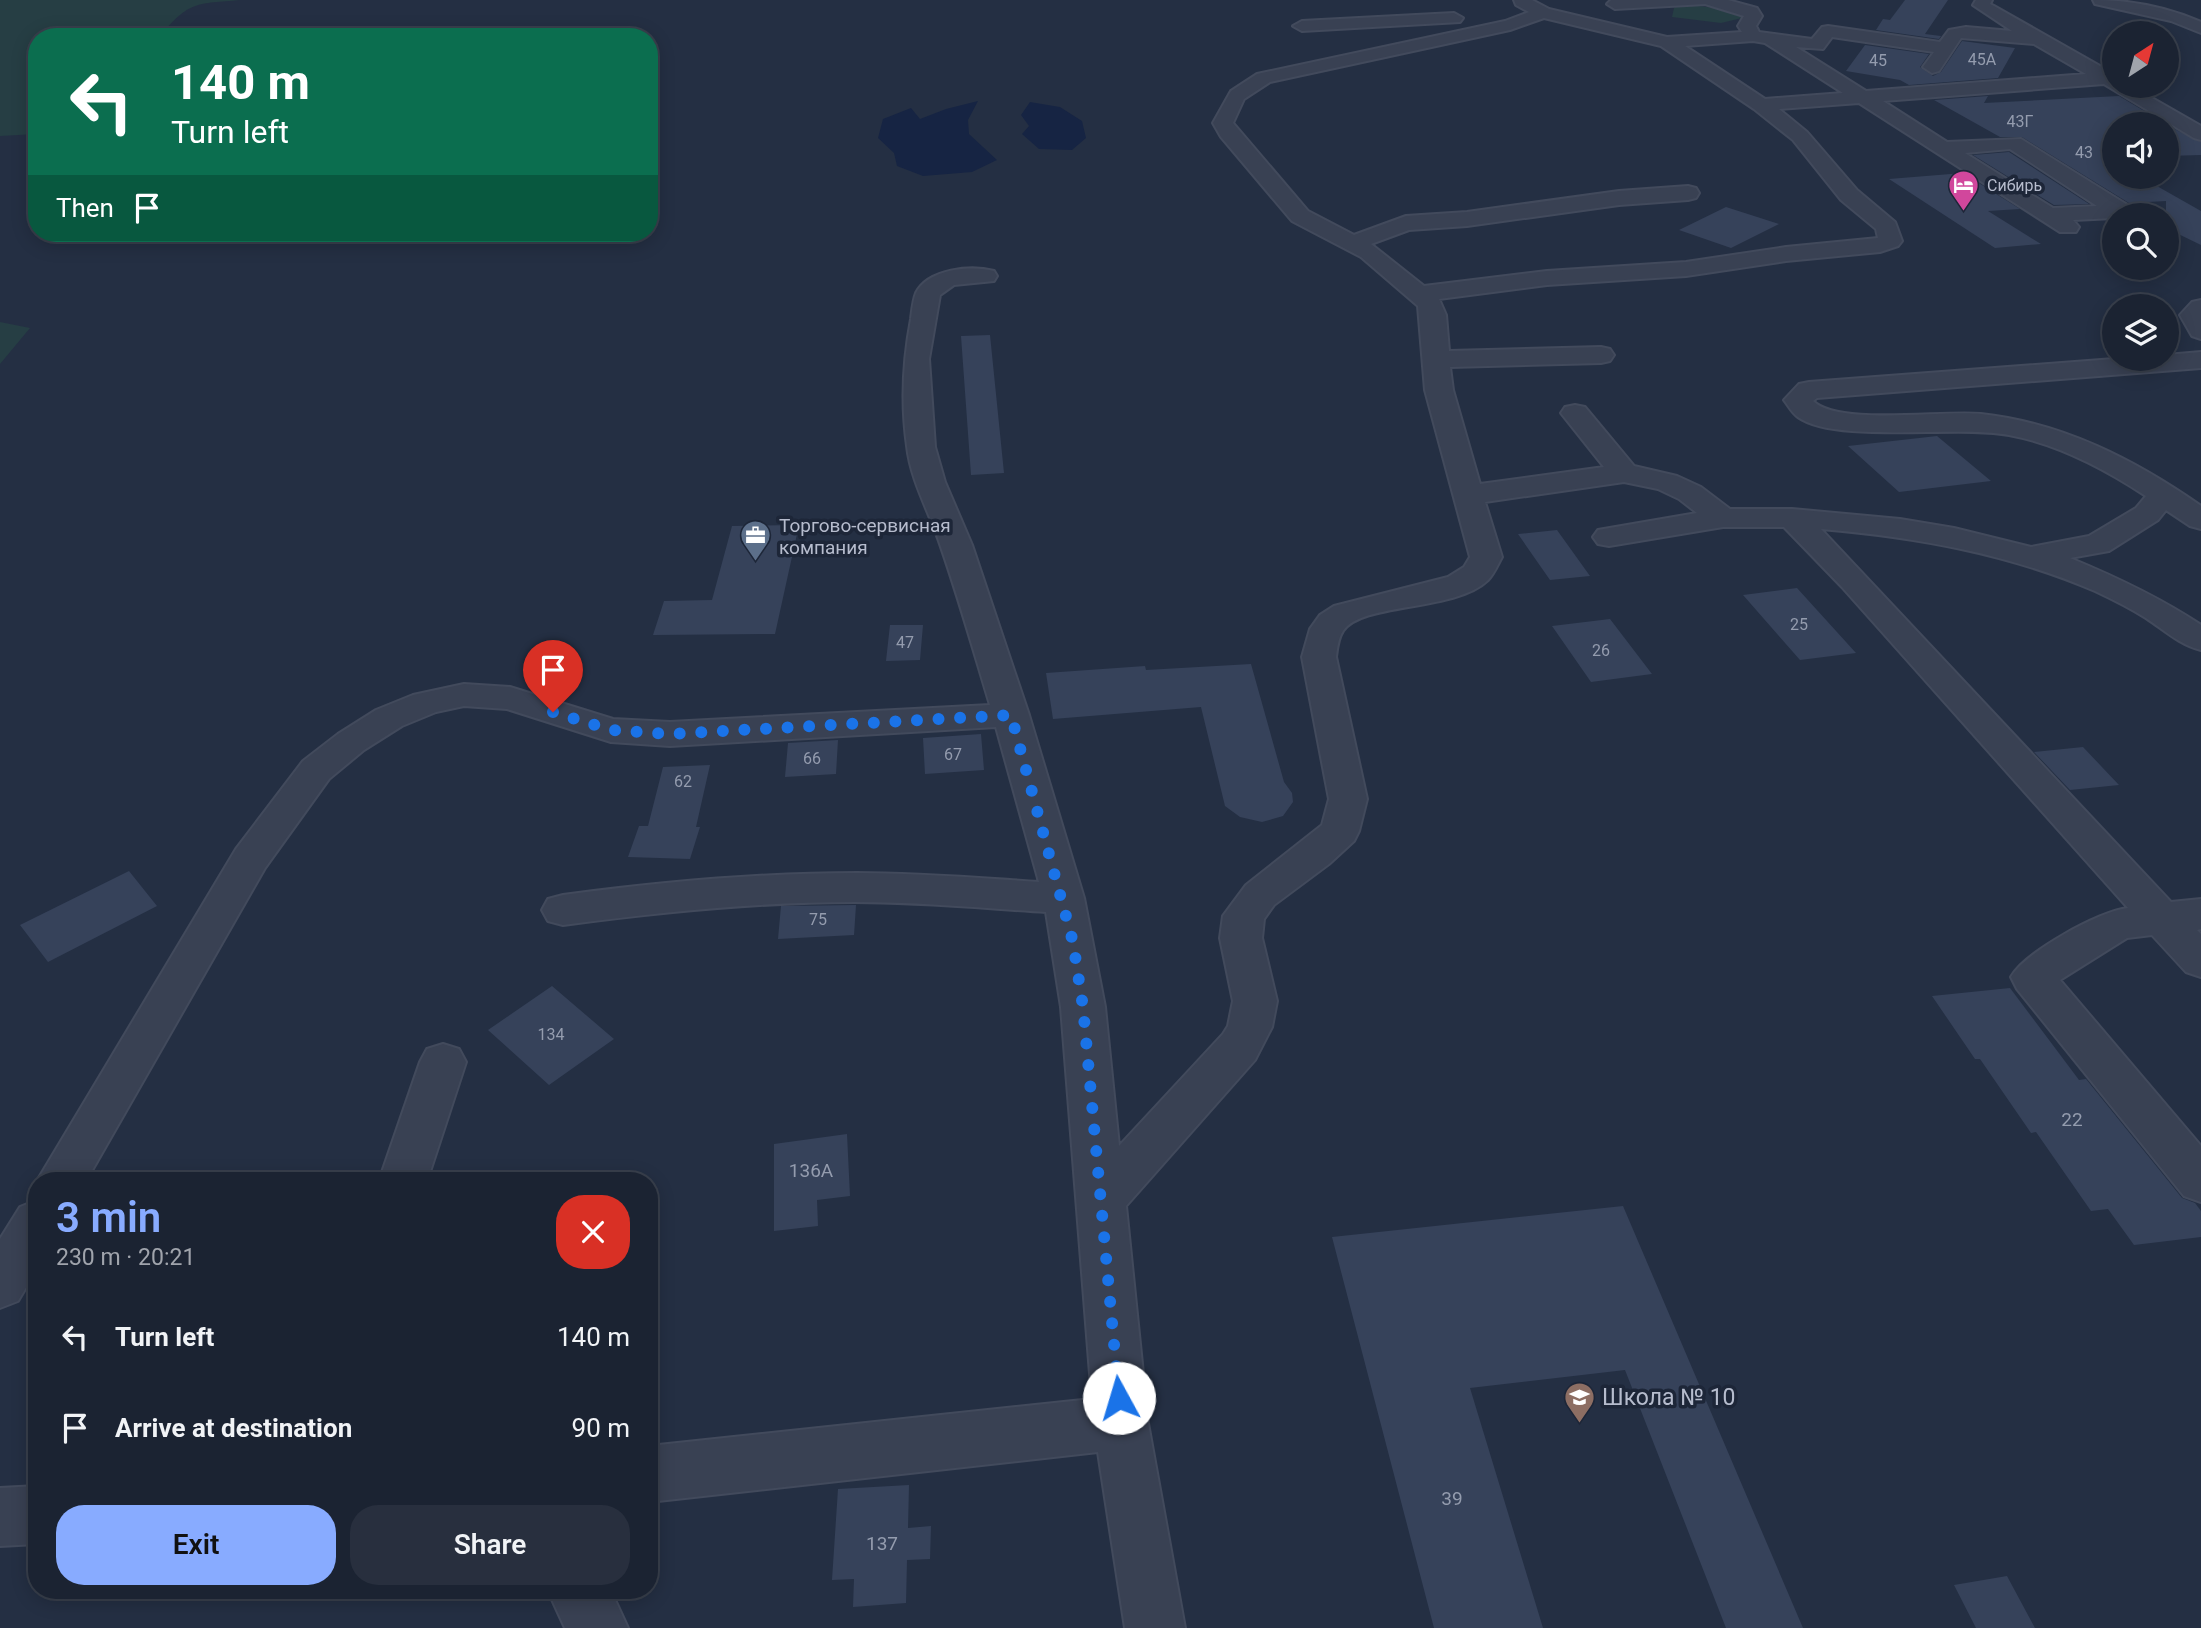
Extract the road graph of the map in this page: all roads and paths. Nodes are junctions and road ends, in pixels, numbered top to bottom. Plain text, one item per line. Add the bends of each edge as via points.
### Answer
1 (1701, 0) edge
2 (1710, 0) edge
3 (1984, 0) edge
4 (2101, 0) edge
5 (1612, 2) edge
6 (1532, 7) edge
7 (1302, 26) dead end
8 (2201, 28) edge
9 (1761, 37) junction
10 (2042, 39) junction
11 (1667, 42) junction
12 (1817, 45) junction
13 (1945, 48) junction
14 (1805, 61) junction
15 (2102, 75) edge
16 (2102, 83) edge
17 (1933, 92) junction
18 (1862, 97) junction
19 (2140, 98) edge
20 (1761, 105) junction
21 (2201, 134) edge
22 (1944, 148) junction
23 (1688, 193) dead end
24 (2049, 215) junction
25 (2068, 227) dead end
26 (1353, 243) junction
27 (985, 276) dead end
28 (1420, 294) junction
29 (2201, 307) edge
30 (2201, 331) edge
31 (1601, 355) dead end
32 (1436, 359) junction
33 (2201, 360) edge
34 (1575, 413) dead end
35 (1624, 473) junction
36 (2163, 494) junction
37 (1468, 495) junction
38 (1723, 518) junction
39 (1792, 518) junction
40 (2201, 520) edge
41 (1927, 534) junction
42 (1609, 537) dead end
43 (2029, 555) junction
44 (1853, 580) junction
45 (2201, 640) edge
46 (1011, 715) junction
47 (1064, 898) junction
48 (563, 910) dead end
49 (2182, 916) edge
50 (2201, 961) edge
51 (443, 1062) dead end
52 (66, 1172) edge
53 (406, 1172) edge
54 (2201, 1181) edge
55 (1100, 1200) junction
56 (28, 1237) edge
57 (0, 1285) edge
58 (1121, 1423) junction
59 (658, 1473) edge
60 (28, 1515) edge
61 (0, 1517) edge
62 (582, 1599) edge
63 (598, 1628) edge
64 (1155, 1628) edge

1 - 5 street
2 - 9 street via 1751,12 1747,26
3 - 10 street via 1981,5 1987,10
4 - 8 street via 2176,17
5 - 6 street via 1599,9
6 - 7 street
6 - 11 street
6 - 26 street via 1510,25 1264,79 1237,93 1223,123 1228,133 1300,216
9 - 11 street
9 - 12 street
9 - 14 street
10 - 13 street via 1966,32 1955,34
10 - 15 street
11 - 20 street
12 - 13 street via 1828,31
12 - 14 street
13 - 17 street via 1920,85
14 - 18 street
16 - 17 street
17 - 18 street
18 - 20 street
18 - 22 street
19 - 21 street
20 - 28 street via 1800,136 1849,195 1887,227 1889,241 1686,269 1547,278
22 - 24 street
22 - 24 street via 2014,143 2120,211
23 - 26 street via 1406,223
24 - 25 street
26 - 28 street
27 - 46 street via 943,279 933,286 916,359 922,447 930,482 965,570
28 - 32 street via 1433,315
29 - 30 street via 2193,316
31 - 32 street
32 - 37 street via 1439,390
33 - 36 street via 1809,390 1798,400 1808,412 1831,418 2011,427 2108,461
34 - 35 street
35 - 37 street
35 - 38 street via 1667,482
36 - 40 street
36 - 43 street via 2147,514 2098,544
37 - 55 street via 1486,557 1473,577 1447,588 1349,612 1333,621 1322,636 1319,657 1348,799 1340,831 1261,895 1244,916 1241,938 1255,1001 1250,1027 1238,1047
38 - 39 street
38 - 42 street
39 - 41 street via 1858,522
39 - 44 street
41 - 43 street
41 - 44 street via 1894,535 1860,548 1850,559
43 - 45 street via 2135,596
44 - 49 street via 1920,657
46 - 47 street
46 - 52 street via 670,734 611,730 510,698 464,695 389,718 316,770 284,811 250,859
47 - 48 street via 897,888 734,891
47 - 55 street via 1083,1007
49 - 50 street
49 - 54 street via 2118,924 2032,977
51 - 53 street
55 - 58 street
56 - 57 street
58 - 59 street
58 - 64 street
60 - 61 street
62 - 63 street

